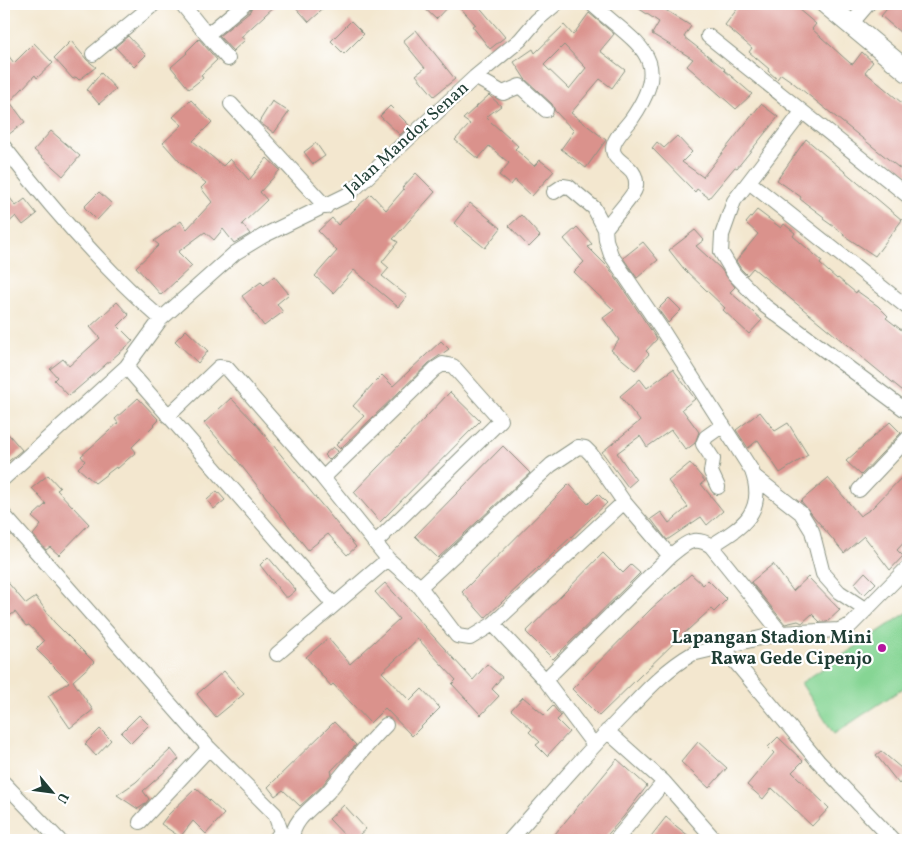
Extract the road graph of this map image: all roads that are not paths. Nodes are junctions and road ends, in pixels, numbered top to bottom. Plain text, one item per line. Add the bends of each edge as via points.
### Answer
1 (154, 4) edge
2 (182, 4) edge
3 (244, 4) edge
4 (556, 4) edge
5 (592, 4) edge
6 (826, 4) edge
7 (868, 4) edge
8 (850, 25) junction
9 (207, 35) junction
10 (708, 36) dead end
11 (93, 54) dead end
12 (228, 59) dead end
13 (908, 72) edge
14 (475, 77) junction
15 (231, 104) dead end
16 (546, 110) dead end
17 (802, 112) junction
18 (4, 147) edge
19 (749, 182) junction
20 (554, 192) dead end
21 (908, 196) edge
22 (326, 207) junction
23 (605, 229) junction
24 (908, 308) edge
25 (161, 319) junction
26 (126, 367) junction
27 (908, 412) edge
28 (168, 416) junction
29 (723, 425) junction
30 (908, 438) edge
31 (754, 476) junction
32 (4, 478) edge
33 (323, 478) junction
34 (718, 488) dead end
35 (859, 490) dead end
36 (624, 502) junction
37 (4, 515) edge
38 (375, 543) junction
39 (711, 546) junction
40 (670, 556) junction
41 (388, 559) junction
42 (908, 567) edge
43 (420, 587) junction
44 (333, 604) junction
45 (866, 610) junction
46 (493, 624) junction
47 (781, 633) junction
48 (722, 646) junction
49 (276, 654) dead end
50 (545, 680) junction
51 (386, 725) dead end
52 (607, 732) junction
53 (594, 745) junction
54 (209, 748) junction
55 (664, 782) junction
56 (4, 783) edge
57 (140, 822) dead end
58 (285, 838) edge
59 (59, 840) edge
60 (510, 840) edge
61 (616, 840) edge
62 (715, 840) edge
63 (893, 840) edge

1 - 11 street
2 - 9 street
3 - 9 street
4 - 14 street, Jalan Mandor Senan
5 - 23 street via 645,53 651,64 652,81 644,101 615,142 613,150 615,156 632,170 637,180 636,190
6 - 8 street
7 - 8 street
8 - 13 street
9 - 12 street
10 - 17 street
14 - 16 street via 503,93 520,86
14 - 22 street, Jalan Mandor Senan via 349,194
15 - 22 street
17 - 19 street
17 - 21 street
18 - 25 street via 56,214 111,273
19 - 24 street
19 - 27 street via 734,201 722,235 721,252 730,269 765,306
20 - 23 street via 563,186 569,187 594,208
22 - 25 street, Jalan Mandor Senan via 263,236 235,253
23 - 29 street via 611,255 626,273
25 - 26 street, Jalan Mandor Senan
26 - 28 street
26 - 32 street, Jalan Mandor Senan
28 - 33 street via 219,367 226,368
28 - 44 street
29 - 31 street
29 - 34 street via 706,437 703,444 713,459 711,472
30 - 35 street
31 - 39 street via 758,489 753,508 741,527
31 - 45 street via 801,513 812,531 823,574 839,592
33 - 38 street
33 - 38 street via 443,364 453,366 501,420
36 - 40 street
36 - 43 street via 591,454 578,447 551,464
36 - 46 street
37 - 54 street
38 - 41 street
39 - 40 street via 703,541 689,541
39 - 47 street
40 - 50 street
41 - 43 street
41 - 44 street
42 - 45 street
43 - 46 street via 457,636 470,638
44 - 49 street
45 - 47 street via 851,625 839,630
46 - 50 street
47 - 48 street
48 - 52 street via 692,654 667,670
48 - 63 street via 818,761
50 - 53 street
51 - 58 street
52 - 53 street
52 - 55 street
53 - 60 street
54 - 57 street
54 - 58 street via 275,814
55 - 61 street
55 - 62 street
56 - 59 street

